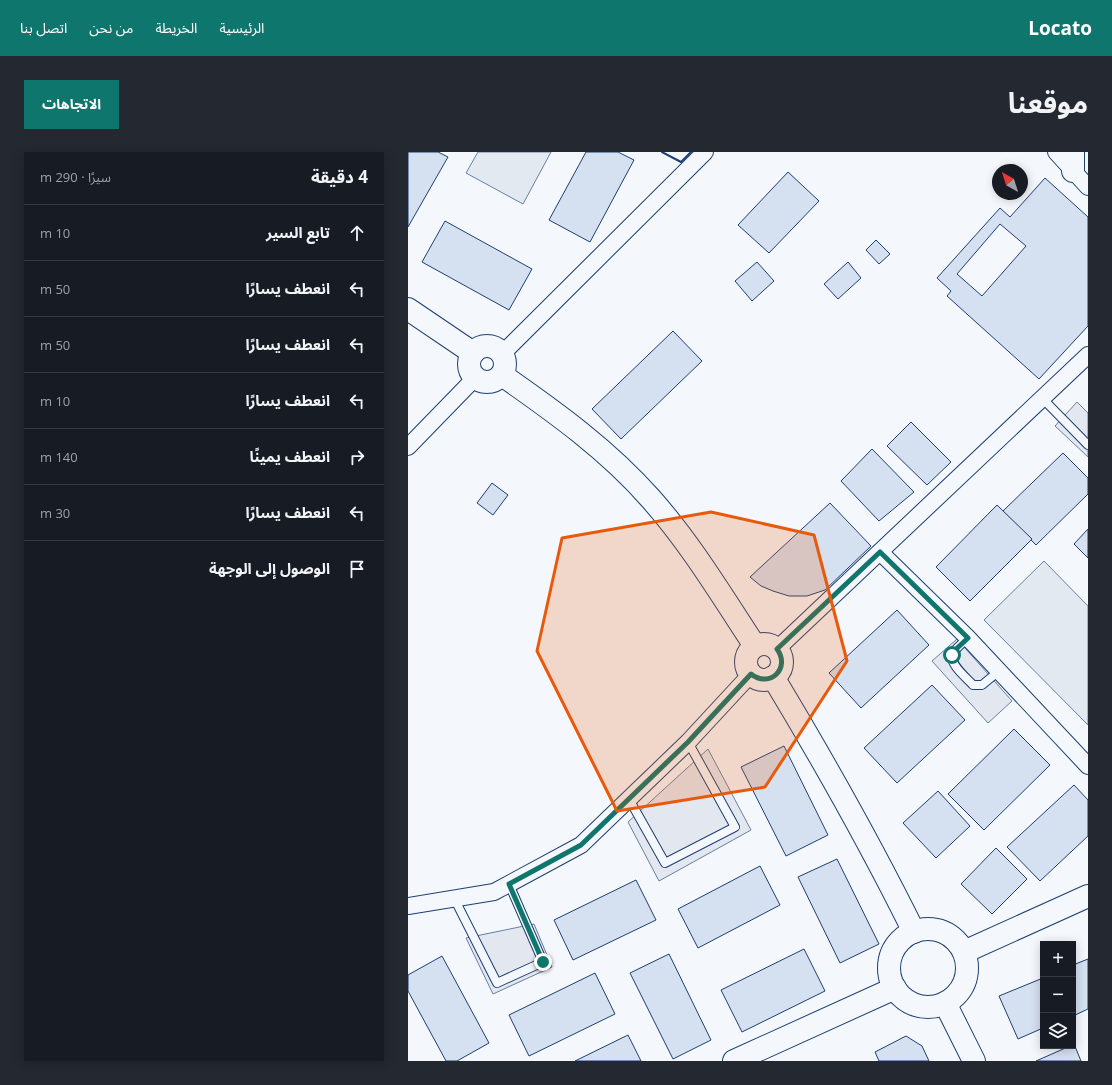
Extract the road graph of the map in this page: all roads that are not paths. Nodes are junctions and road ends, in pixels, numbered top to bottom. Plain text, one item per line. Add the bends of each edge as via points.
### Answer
1 (705, 152) edge
2 (1056, 152) edge
3 (1073, 161) edge
4 (1088, 187) edge
5 (408, 309) edge
6 (473, 353) junction
7 (1088, 355) edge
8 (502, 364) junction
9 (475, 378) junction
10 (1043, 399) junction
11 (409, 444) edge
12 (1088, 445) edge
13 (880, 552) junction
14 (968, 638) junction
15 (755, 646) junction
16 (777, 649) junction
17 (999, 671) junction
18 (751, 674) junction
19 (773, 677) junction
20 (688, 742) junction
21 (1085, 757) edge
22 (629, 799) junction
23 (509, 884) junction
24 (1088, 896) edge
25 (454, 898) junction
26 (408, 906) edge
27 (914, 932) junction
28 (964, 952) junction
29 (895, 988) junction
30 (945, 1003) junction
31 (734, 1061) edge
32 (974, 1061) edge

1 - 8 street
2 - 3 street
3 - 4 street
5 - 6 street
6 - 8 street via 481,347 495,347
6 - 9 street via 469,366
7 - 10 street
8 - 9 street via 492,381 486,382
8 - 15 street via 613,460 650,498 692,550
9 - 11 street
10 - 12 lane
10 - 13 street
13 - 14 street
13 - 16 street
14 - 17 street
14 - 17 lane via 953,652 952,658 953,663 973,685 982,685
15 - 16 street via 764,643
15 - 18 street via 750,649 746,659
16 - 19 street via 782,664
17 - 21 street
18 - 19 street via 764,680
18 - 20 street
19 - 27 street via 847,803
20 - 22 street
20 - 22 lane via 735,827 665,863
22 - 23 street via 581,845
23 - 25 street via 494,892
23 - 25 lane via 543,962 497,983
24 - 28 street
25 - 26 street
27 - 28 street via 926,929 949,934
27 - 29 street via 894,949 890,975
28 - 30 street via 967,976 955,996
29 - 30 street via 902,997 912,1003 922,1006
29 - 31 street
30 - 32 street

